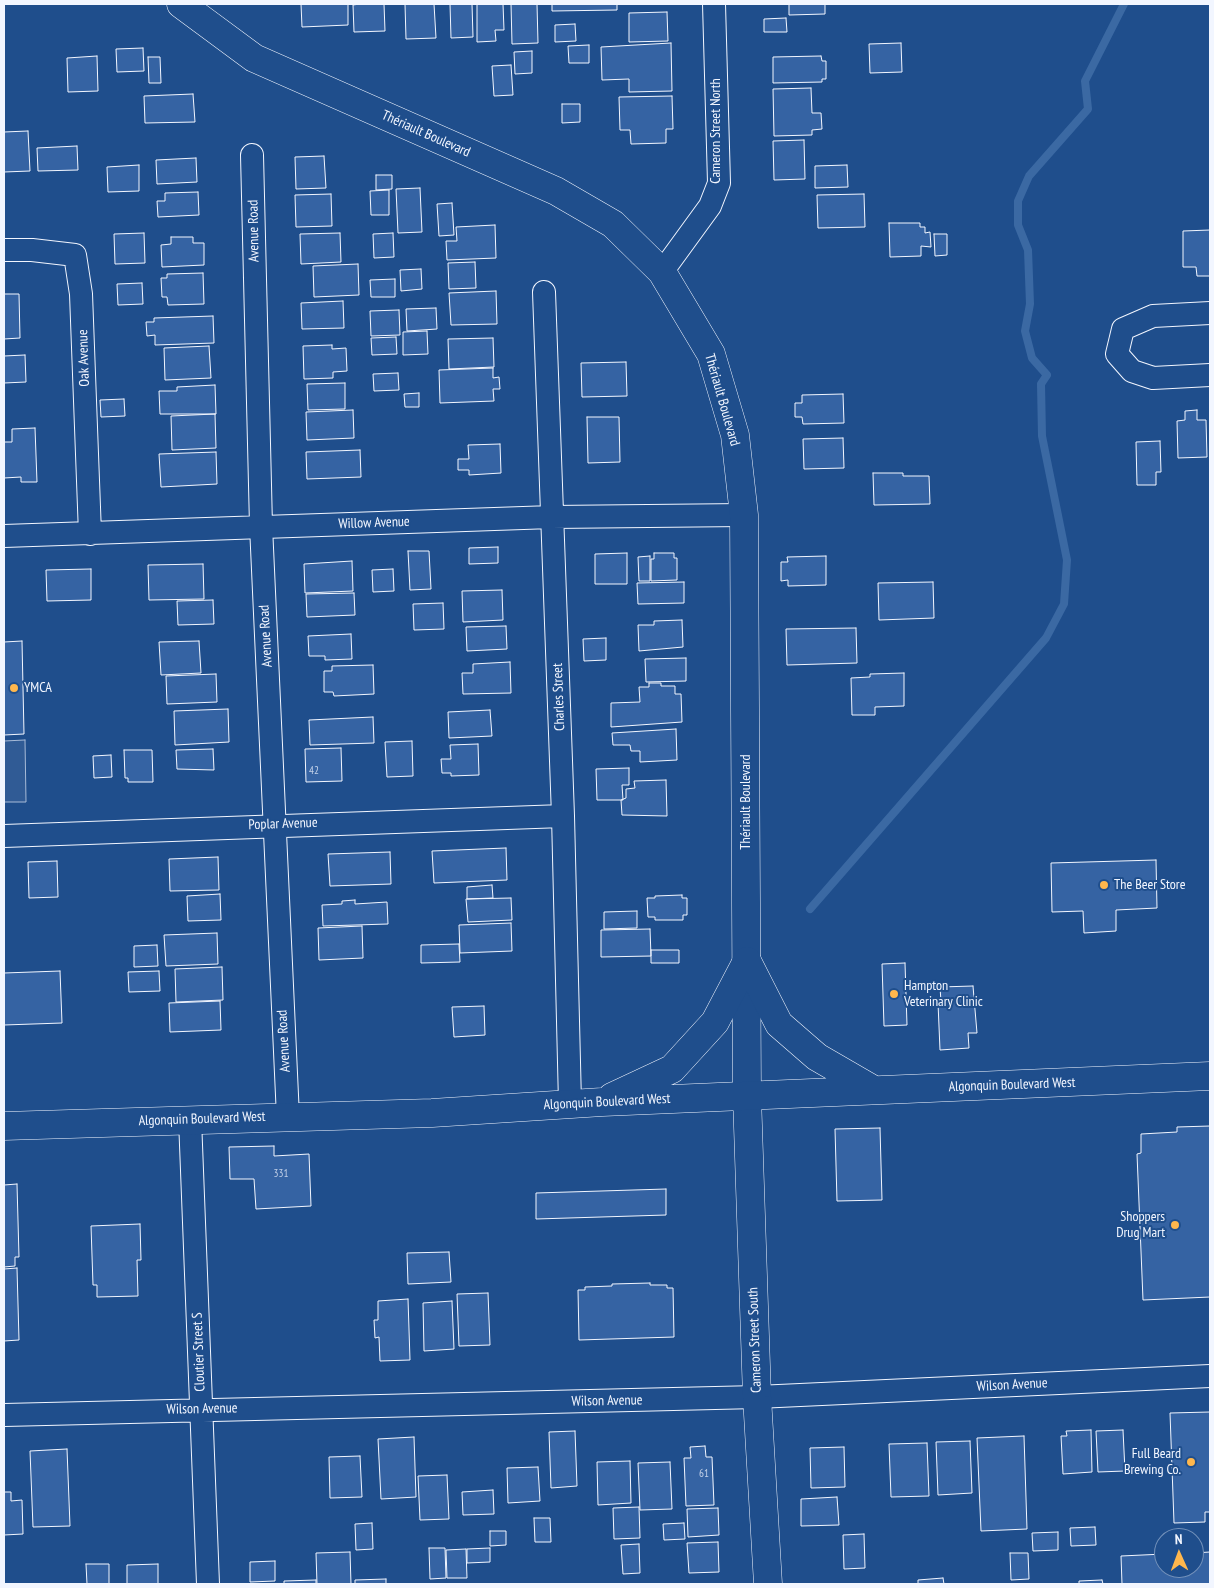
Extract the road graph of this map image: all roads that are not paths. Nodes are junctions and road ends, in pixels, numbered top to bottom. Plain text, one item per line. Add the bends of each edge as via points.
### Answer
1 (181, 4) edge
2 (714, 4) edge
3 (252, 155) dead end
4 (4, 250) edge
5 (662, 272) junction
6 (544, 292) dead end
7 (1210, 313) edge
8 (1210, 375) edge
9 (744, 514) junction
10 (552, 517) junction
11 (261, 526) junction
12 (90, 534) junction
13 (4, 536) edge
14 (563, 816) junction
15 (274, 824) junction
16 (4, 836) edge
17 (747, 961) junction
18 (1210, 1076) edge
19 (874, 1090) junction
20 (747, 1096) junction
21 (602, 1102) junction
22 (570, 1103) junction
23 (288, 1117) junction
24 (190, 1119) junction
25 (4, 1126) edge
26 (1210, 1376) edge
27 (757, 1397) junction
28 (201, 1409) junction
29 (4, 1415) edge
30 (208, 1584) edge
31 (768, 1584) edge

1 - 5 main road, Thériault Boulevard via 254,58 556,191 614,224
2 - 5 street, Cameron Street North via 719,182 710,206
3 - 11 street, Avenue Road
4 - 12 street, Oak Avenue via 75,255 81,294
5 - 9 main road, Thériault Boulevard via 711,354 735,435
6 - 10 street, Charles Street
7 - 8 street via 1153,316 1123,329 1117,354 1132,371 1153,378
9 - 10 street, Willow Avenue
9 - 17 main road, Thériault Boulevard
10 - 11 street, Willow Avenue
10 - 14 street, Charles Street
11 - 12 street, Willow Avenue
11 - 15 street, Avenue Road
12 - 13 street, Willow Avenue
14 - 15 street, Poplar Avenue
14 - 22 street, Charles Street
15 - 16 street, Poplar Avenue
15 - 23 street, Avenue Road
17 - 19 main road via 778,1024 817,1057
17 - 20 main road, Thériault Boulevard
17 - 21 main road via 715,1022 672,1069
18 - 19 main road, Algonquin Boulevard West
19 - 20 main road, Algonquin Boulevard West
20 - 21 main road, Algonquin Boulevard West
20 - 27 main road, Cameron Street South
21 - 22 main road, Algonquin Boulevard West
22 - 23 main road, Algonquin Boulevard West via 432,1113
23 - 24 main road, Algonquin Boulevard West
24 - 25 main road, Algonquin Boulevard West
24 - 28 street, Cloutier Street S
26 - 27 street, Wilson Avenue
27 - 28 street, Wilson Avenue
27 - 31 main road, Cameron Street South
28 - 29 street, Wilson Avenue
28 - 30 street, Cloutier Street S

